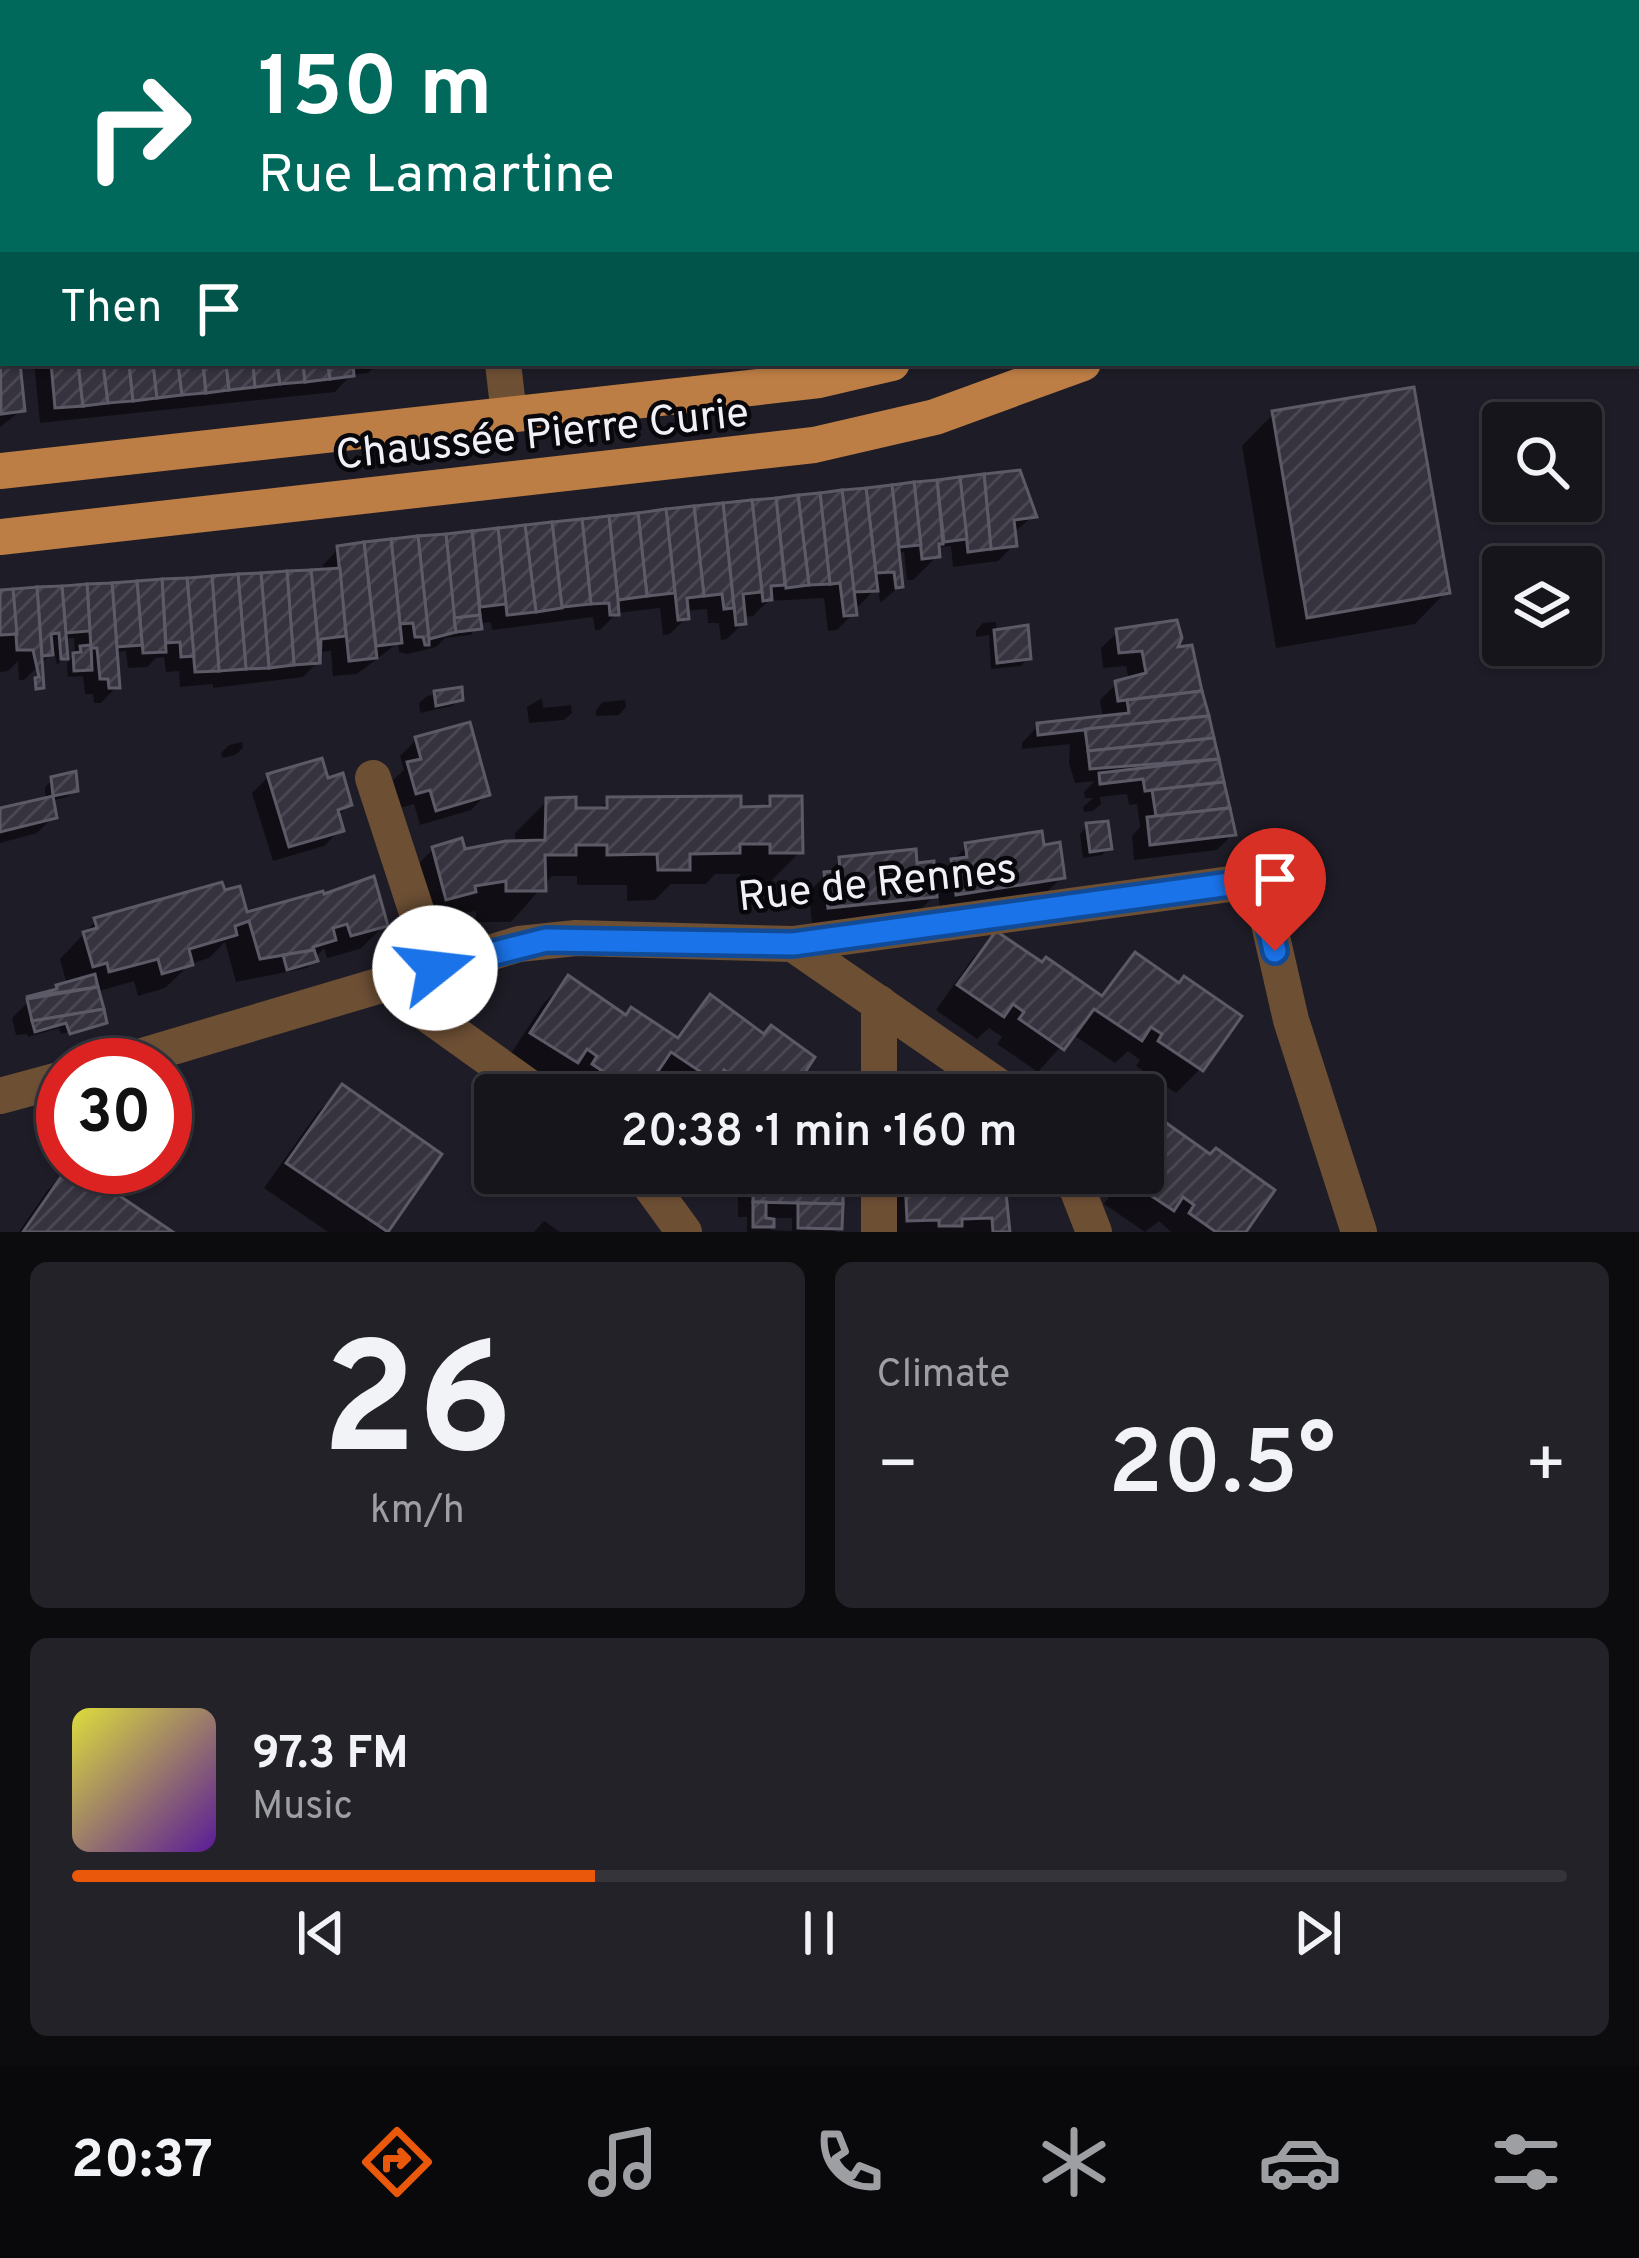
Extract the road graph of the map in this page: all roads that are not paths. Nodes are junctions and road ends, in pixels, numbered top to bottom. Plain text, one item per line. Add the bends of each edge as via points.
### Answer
1 (503, 366) edge
2 (879, 366) edge
3 (1075, 366) edge
4 (509, 415) junction
5 (0, 471) edge
6 (0, 537) edge
7 (373, 778) dead end
8 (793, 944) junction
9 (435, 968) junction
10 (394, 980) junction
11 (879, 1003) junction
12 (192, 1041) edge
13 (511, 1074) edge
14 (879, 1074) edge
15 (981, 1074) edge
16 (36, 1086) edge
17 (0, 1096) edge
18 (656, 1194) edge
19 (879, 1194) edge
20 (1079, 1194) edge
21 (684, 1232) edge
22 (879, 1232) edge
23 (1094, 1232) edge
24 (1359, 1232) edge

1 - 4 street
2 - 4 main road, Chaussée Pierre Curie
3 - 6 main road, Chaussée Pierre Curie via 935,417 814,445
4 - 5 main road, Chaussée Pierre Curie
7 - 9 street
8 - 9 street, Rue de Rennes via 546,940
8 - 11 street
8 - 24 street, Rue de Rennes via 1259,880 1291,1020
9 - 10 street, Rue de Rennes
10 - 12 street, Rue de Rennes
10 - 13 street
11 - 14 street
11 - 15 street
16 - 17 street
18 - 21 street
19 - 22 street
20 - 23 street

